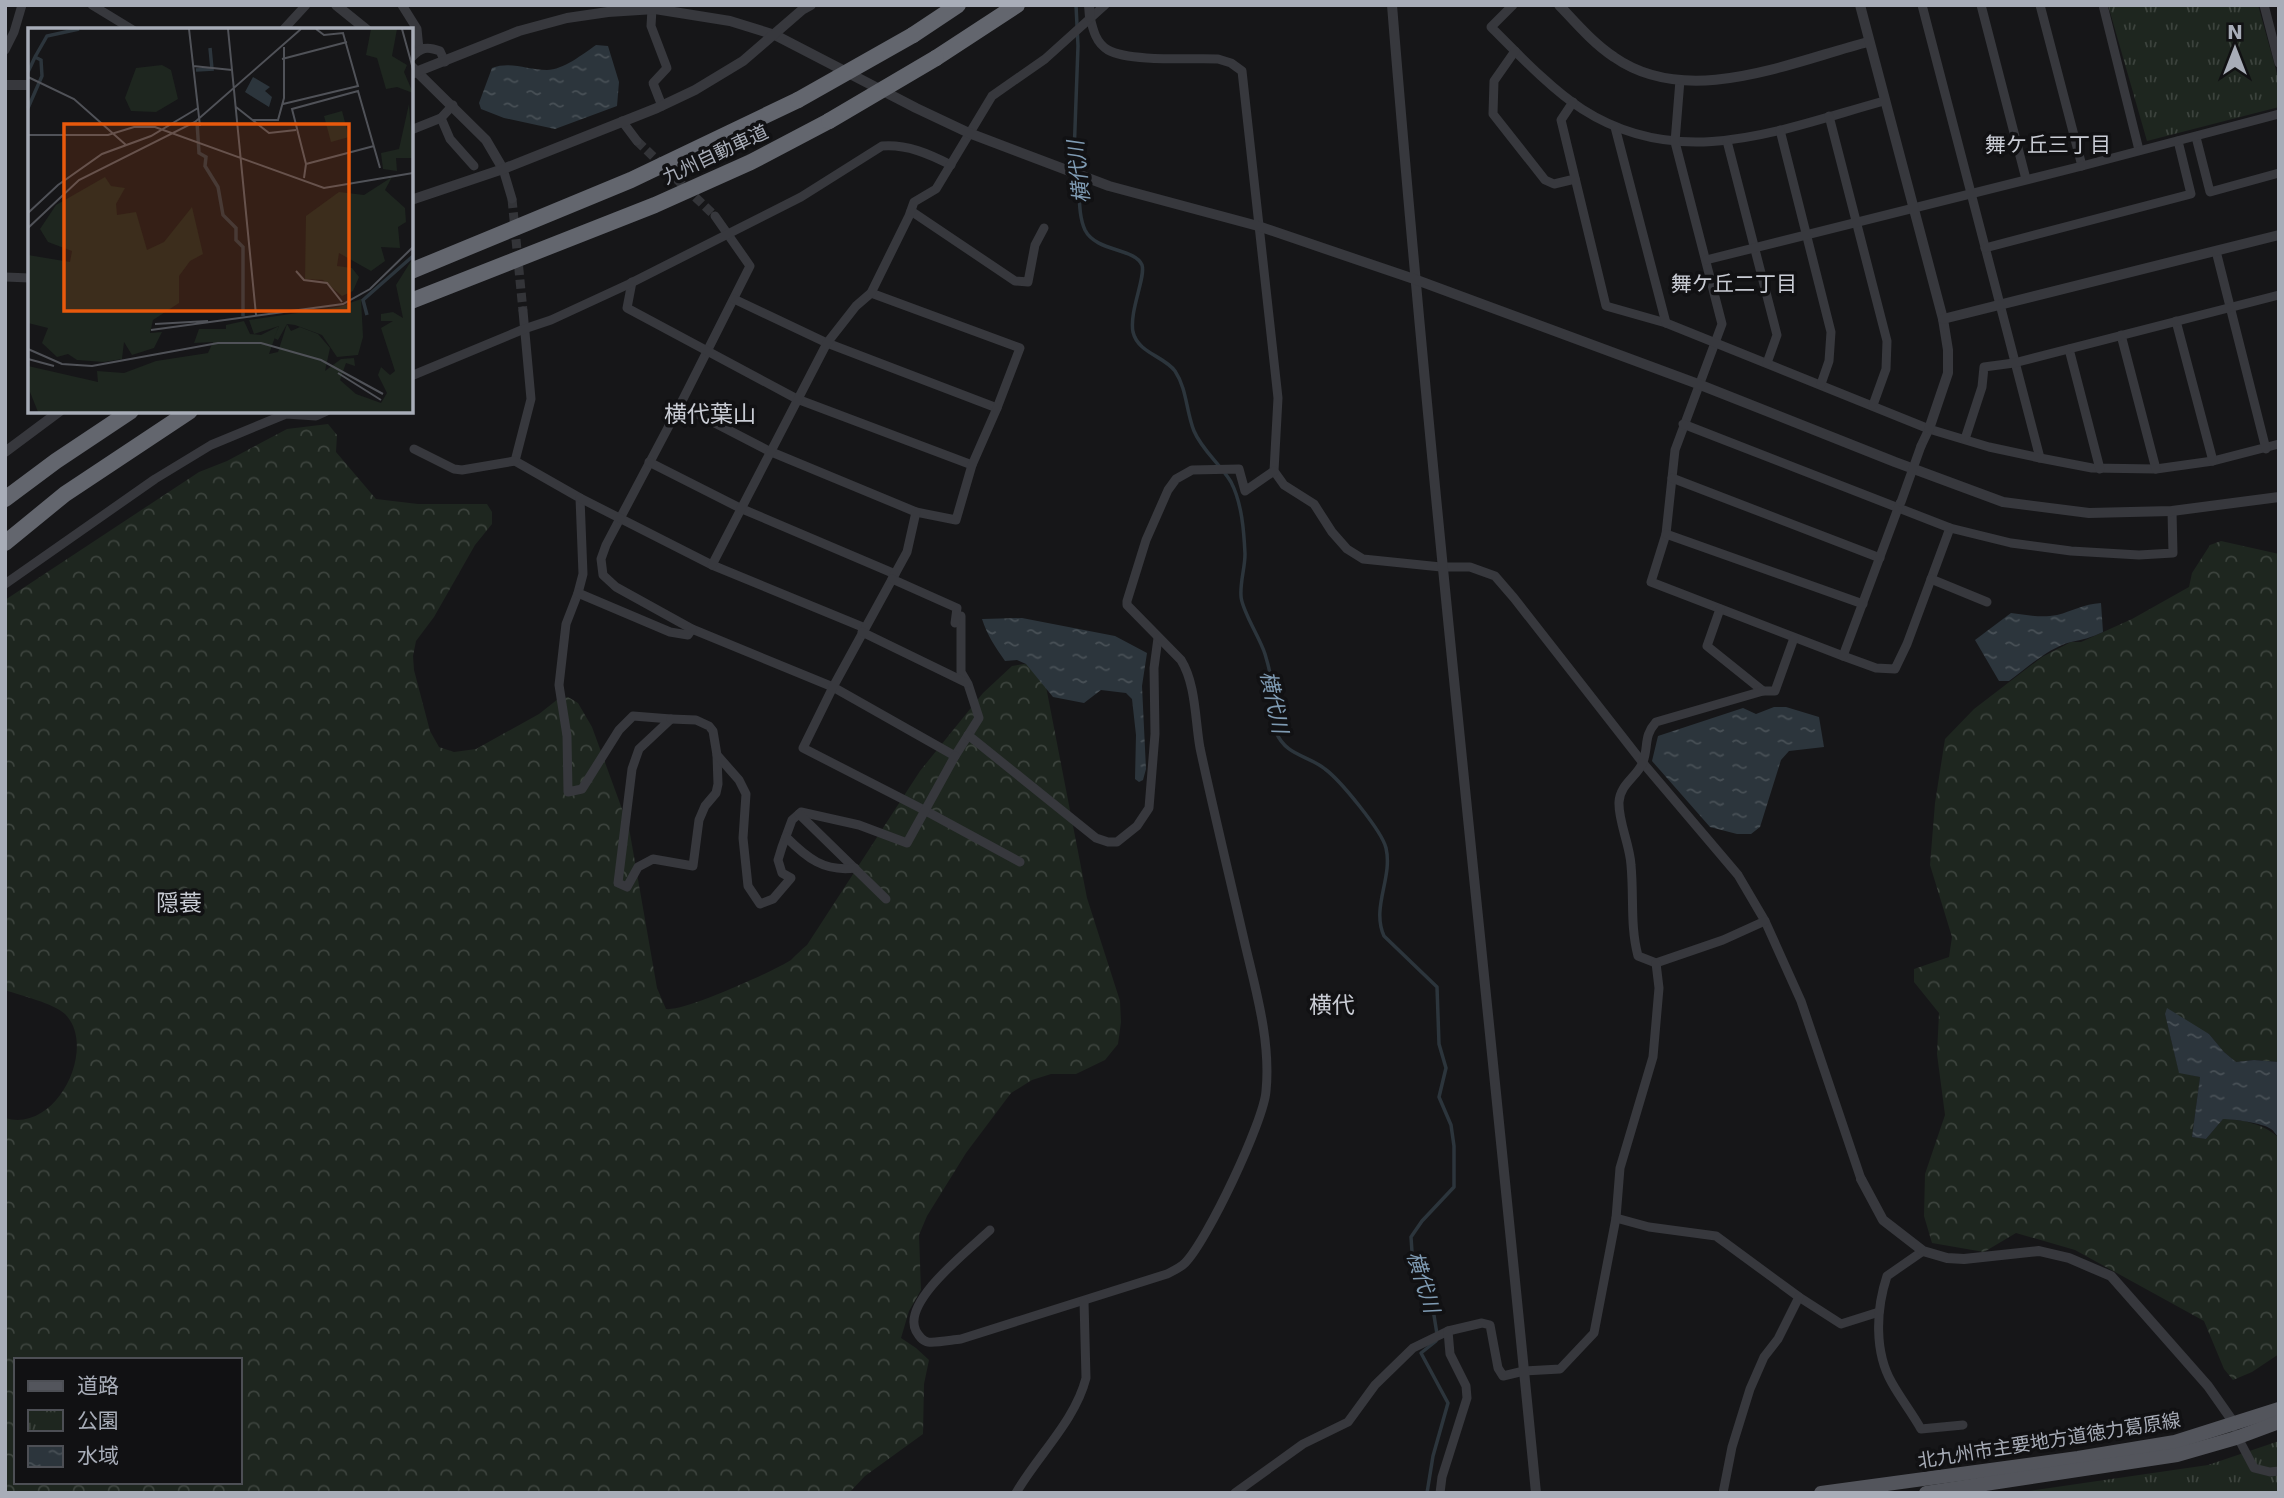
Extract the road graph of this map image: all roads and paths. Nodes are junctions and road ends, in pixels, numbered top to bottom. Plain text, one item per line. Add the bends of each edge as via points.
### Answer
1 (22, 5) edge
2 (92, 5) edge
3 (306, 5) edge
4 (336, 5) edge
5 (402, 5) edge
6 (811, 5) edge
7 (958, 5) edge
8 (1017, 5) edge
9 (1089, 5) edge
10 (1105, 5) edge
11 (1392, 5) edge
12 (1513, 5) edge
13 (1559, 5) edge
14 (1860, 5) edge
15 (1922, 5) edge
16 (1981, 5) edge
17 (2040, 5) edge
18 (2103, 5) edge
19 (2264, 5) edge
20 (652, 9) junction
21 (1090, 17) junction
22 (130, 28) edge
23 (285, 28) edge
24 (365, 28) edge
25 (775, 34) junction
26 (1868, 42) junction
27 (5, 50) edge
28 (419, 50) junction
29 (1515, 51) junction
30 (413, 56) edge
31 (445, 62) junction
32 (2279, 63) edge
33 (414, 71) edge
34 (1680, 80) junction
35 (5, 85) edge
36 (28, 85) edge
37 (1884, 101) junction
38 (1573, 102) junction
39 (453, 106) junction
40 (662, 106) junction
41 (2279, 114) edge
42 (1829, 116) junction
43 (441, 118) junction
44 (622, 121) junction
45 (1615, 127) junction
46 (413, 129) edge
47 (1780, 130) junction
48 (969, 133) junction
49 (2196, 137) junction
50 (637, 141) tunnel mouth
51 (1727, 141) junction
52 (2178, 141) junction
53 (1675, 142) junction
54 (2139, 150) junction
55 (951, 165) junction
56 (474, 166) dead end
57 (2082, 166) junction
58 (503, 169) junction
59 (2279, 173) edge
60 (1575, 179) junction
61 (2026, 179) junction
62 (1972, 194) junction
63 (413, 199) edge
64 (512, 199) tunnel mouth
65 (1913, 209) junction
66 (911, 212) junction
67 (715, 216) tunnel mouth
68 (1857, 223) junction
69 (1258, 226) junction
70 (1044, 228) dead end
71 (729, 234) junction
72 (1807, 235) junction
73 (2279, 235) edge
74 (1756, 248) junction
75 (1985, 248) junction
76 (2216, 251) junction
77 (1706, 260) junction
78 (413, 270) edge
79 (5, 276) edge
80 (28, 278) edge
81 (1414, 279) junction
82 (632, 282) junction
83 (871, 293) junction
84 (2279, 295) edge
85 (734, 299) junction
86 (413, 300) edge
87 (2000, 305) junction
88 (2230, 307) junction
89 (523, 311) tunnel mouth
90 (1943, 319) junction
91 (2176, 321) junction
92 (1666, 323) junction
93 (524, 329) junction
94 (2121, 335) junction
95 (827, 342) junction
96 (1715, 344) junction
97 (2069, 349) junction
98 (707, 352) junction
99 (1767, 363) junction
100 (2014, 363) junction
101 (413, 375) edge
102 (1698, 384) junction
103 (1821, 384) junction
104 (797, 399) junction
105 (680, 405) junction
106 (1873, 405) junction
107 (997, 408) junction
108 (57, 413) edge
109 (128, 413) edge
110 (177, 413) edge
111 (187, 413) edge
112 (322, 413) edge
113 (1683, 424) junction
114 (1929, 429) junction
115 (1965, 439) junction
116 (2279, 444) edge
117 (414, 449) dead end
118 (2266, 449) junction
119 (769, 451) junction
120 (5, 452) edge
121 (2040, 458) junction
122 (514, 461) junction
123 (2213, 461) junction
124 (649, 463) junction
125 (972, 465) junction
126 (2100, 469) junction
127 (2156, 469) junction
128 (1274, 471) junction
129 (1672, 478) junction
130 (2279, 497) edge
131 (580, 498) junction
132 (5, 499) edge
133 (1899, 505) junction
134 (740, 508) junction
135 (916, 512) junction
136 (2172, 512) junction
137 (619, 517) junction
138 (1950, 528) junction
139 (5, 529) edge
140 (1666, 534) junction
141 (5, 543) edge
142 (1880, 558) junction
143 (712, 565) junction
144 (1441, 567) junction
145 (893, 576) junction
146 (1931, 579) junction
147 (5, 584) edge
148 (578, 593) junction
149 (1987, 602) dead end
150 (1863, 604) junction
151 (1720, 609) junction
152 (692, 629) junction
153 (863, 630) junction
154 (1158, 638) junction
155 (1794, 638) junction
156 (1843, 656) junction
157 (968, 684) junction
158 (832, 687) junction
159 (1763, 691) junction
160 (671, 719) junction
161 (968, 735) junction
162 (717, 755) junction
163 (955, 756) junction
164 (1643, 763) junction
165 (926, 811) junction
166 (799, 814) junction
167 (786, 836) junction
168 (1020, 862) dead end
169 (855, 868) junction
170 (886, 899) dead end
171 (1765, 920) junction
172 (1656, 963) junction
173 (1861, 1179) joint
174 (1616, 1218) junction
175 (990, 1230) dead end
176 (1923, 1251) junction
177 (1799, 1297) junction
178 (1084, 1301) junction
179 (1879, 1312) junction
180 (1448, 1331) junction
181 (1524, 1371) junction
182 (2279, 1409) edge
183 (2279, 1422) edge
184 (1963, 1425) dead end
185 (2235, 1431) junction
186 (2279, 1471) edge
187 (1016, 1493) edge
188 (1235, 1493) edge
189 (1440, 1493) edge
190 (1536, 1493) edge
191 (1723, 1493) edge
192 (1821, 1493) edge
193 (1926, 1493) edge

1 - 27 street
2 - 22 street
3 - 23 street
4 - 24 street
5 - 28 street via 417,29
6 - 25 street
7 - 78 highway, 九州自動車道, bridge via 798,100 631,180
8 - 86 highway, 九州自動車道, bridge via 936,58 751,162
9 - 21 street
10 - 21 street
11 - 81 street
12 - 29 street via 1491,27
13 - 34 street via 1615,58 1644,72
14 - 26 street
15 - 62 street
16 - 61 street
17 - 57 street
18 - 54 street
19 - 32 street
20 - 25 street via 730,21
20 - 31 street via 567,18 519,31
20 - 40 street via 651,26 667,68 653,83
21 - 48 street via 1045,59 992,96
21 - 69 street via 1095,37 1108,50 1130,56 1218,59 1242,71
25 - 40 street via 743,61
25 - 48 street
26 - 34 street via 1721,80
26 - 37 street
28 - 30 street
28 - 31 street via 440,51
29 - 38 street
29 - 60 street via 1494,81 1493,114 1545,180 1554,184
31 - 33 street
33 - 39 street
34 - 53 street
35 - 36 street
37 - 42 street
37 - 65 street
38 - 45 street
38 - 60 street via 1561,120
39 - 43 street
39 - 58 street via 486,139
40 - 44 street
41 - 49 street
42 - 47 street
42 - 68 street
43 - 46 street
43 - 56 street via 450,139
44 - 50 street
44 - 58 street
45 - 53 street
45 - 92 street
47 - 51 street
47 - 72 street
48 - 55 street
48 - 69 street via 1109,186
49 - 52 street
49 - 59 street via 2210,192
51 - 53 street
51 - 74 street
52 - 54 street
52 - 75 street via 2191,194
53 - 77 street
54 - 57 street
55 - 66 street via 936,188 914,202
55 - 71 street via 929,153 882,146 801,197
57 - 61 street
58 - 63 street
58 - 64 street
60 - 92 street via 1606,306
61 - 62 street
62 - 65 street
62 - 75 street
65 - 68 street
65 - 90 street
66 - 70 street via 1015,281 1028,282 1035,245
66 - 83 street
67 - 71 street
68 - 72 street
68 - 106 street via 1887,341 1886,369
69 - 81 street
69 - 128 street via 1278,398
71 - 82 street
71 - 85 street via 750,266
72 - 74 street
72 - 103 street via 1832,332
73 - 76 street
74 - 77 street
74 - 99 street via 1777,335
75 - 87 street
76 - 87 street
76 - 88 street
77 - 96 street via 1722,324
79 - 80 street
81 - 102 street
81 - 144 street
82 - 93 street
82 - 98 street via 627,308
83 - 95 street
83 - 107 street via 1020,348
84 - 88 street
85 - 95 street
85 - 98 street
87 - 90 street
87 - 100 street
88 - 91 street
88 - 118 street
89 - 93 street
90 - 114 street via 1948,373
91 - 94 street
91 - 123 street
92 - 96 street
93 - 101 street
93 - 122 street via 531,399
94 - 97 street
94 - 127 street
95 - 104 street
95 - 107 street
96 - 99 street
96 - 102 street
97 - 100 street
97 - 126 street
98 - 104 street
98 - 105 street
99 - 103 street
100 - 115 street via 1984,367
100 - 121 street
102 - 113 street
102 - 136 street via 2003,502 2089,513
103 - 106 street
104 - 119 street
104 - 125 street
105 - 119 street
105 - 124 street
106 - 114 street
107 - 125 street
108 - 120 street
109 - 132 highway
110 - 139 highway
111 - 141 highway via 65,494
112 - 147 street via 286,414 211,445
113 - 129 street
113 - 133 street
114 - 115 street
114 - 133 street, bridge
115 - 121 street
116 - 118 street
117 - 122 street via 462,470
118 - 123 street
119 - 134 street
119 - 135 street
121 - 126 street
122 - 131 street
123 - 127 street
124 - 134 street
124 - 137 street
125 - 135 street via 956,520
126 - 127 street
128 - 144 street via 1284,485 1314,504 1347,550 1363,559
128 - 154 street via 1245,491 1239,469 1192,470 1168,490 1127,601
129 - 140 street
129 - 142 street
130 - 136 street
131 - 137 street
131 - 148 street via 583,574
133 - 138 street
133 - 142 street
134 - 143 street
134 - 145 street
135 - 145 street via 907,552
136 - 138 street via 2173,553 2150,555 2011,543
137 - 143 street
137 - 152 street via 601,559 603,575 616,587
138 - 146 street
140 - 150 street
140 - 151 street via 1651,582
142 - 150 street
143 - 153 street
144 - 164 street via 1470,567 1495,576
144 - 181 street
145 - 153 street
145 - 157 street via 957,608 961,672
146 - 149 street
146 - 156 street via 1895,669 1876,668
148 - 152 street via 670,632 688,635
148 - 160 street via 566,624 559,685 567,736 568,792 582,789 633,716
150 - 156 street
151 - 155 street
151 - 159 street via 1707,646
152 - 158 street
153 - 157 street
153 - 158 street
154 - 161 street via 1149,808 1137,826 1117,842 1096,838
154 - 178 street via 1181,660 1189,681 1259,1004 1266,1093 1227,1191 1184,1265
155 - 156 street
155 - 159 street via 1775,691
157 - 161 street via 979,718
158 - 163 street
158 - 165 street via 803,748
159 - 164 street via 1656,722 1647,732
160 - 162 street via 696,720 709,726
160 - 162 street via 639,749 632,769 618,883 627,887 638,867 653,859 693,866 699,820 718,785
161 - 163 street
162 - 167 street via 746,794 743,838 748,886 761,904 773,900 791,878 782,873 778,860
163 - 165 street
164 - 171 street via 1738,875
164 - 172 street via 1625,783 1619,808 1632,865 1632,936 1638,957
165 - 166 street via 907,843 859,825
165 - 168 street
166 - 167 street
166 - 169 street
167 - 169 street via 825,867
169 - 170 street
171 - 172 street
171 - 173 street via 1801,1000
172 - 174 street via 1660,988 1653,1056 1620,1168
173 - 176 street via 1883,1220
174 - 177 street via 1716,1236
174 - 181 street via 1594,1333 1560,1369
175 - 178 street via 915,1308 912,1323 919,1337 927,1342 961,1339
176 - 179 street via 1887,1276
176 - 185 street via 1964,1259 2039,1251 2111,1276 2208,1386
177 - 179 street via 1841,1324
177 - 191 street via 1750,1389
178 - 187 street via 1083,1389
179 - 184 street via 1882,1361 1921,1429
180 - 181 street via 1490,1325 1503,1376
180 - 188 street via 1402,1358 1348,1422 1303,1444
180 - 189 street via 1450,1354 1467,1398
181 - 190 street
182 - 185 main road, 北九州市主要地方道徳力葛原線
183 - 185 main road, 北九州市主要地方道徳力葛原線
185 - 186 street via 2254,1468
185 - 192 main road, 北九州市主要地方道徳力葛原線
185 - 193 main road, 北九州市主要地方道徳力葛原線 via 2178,1455

